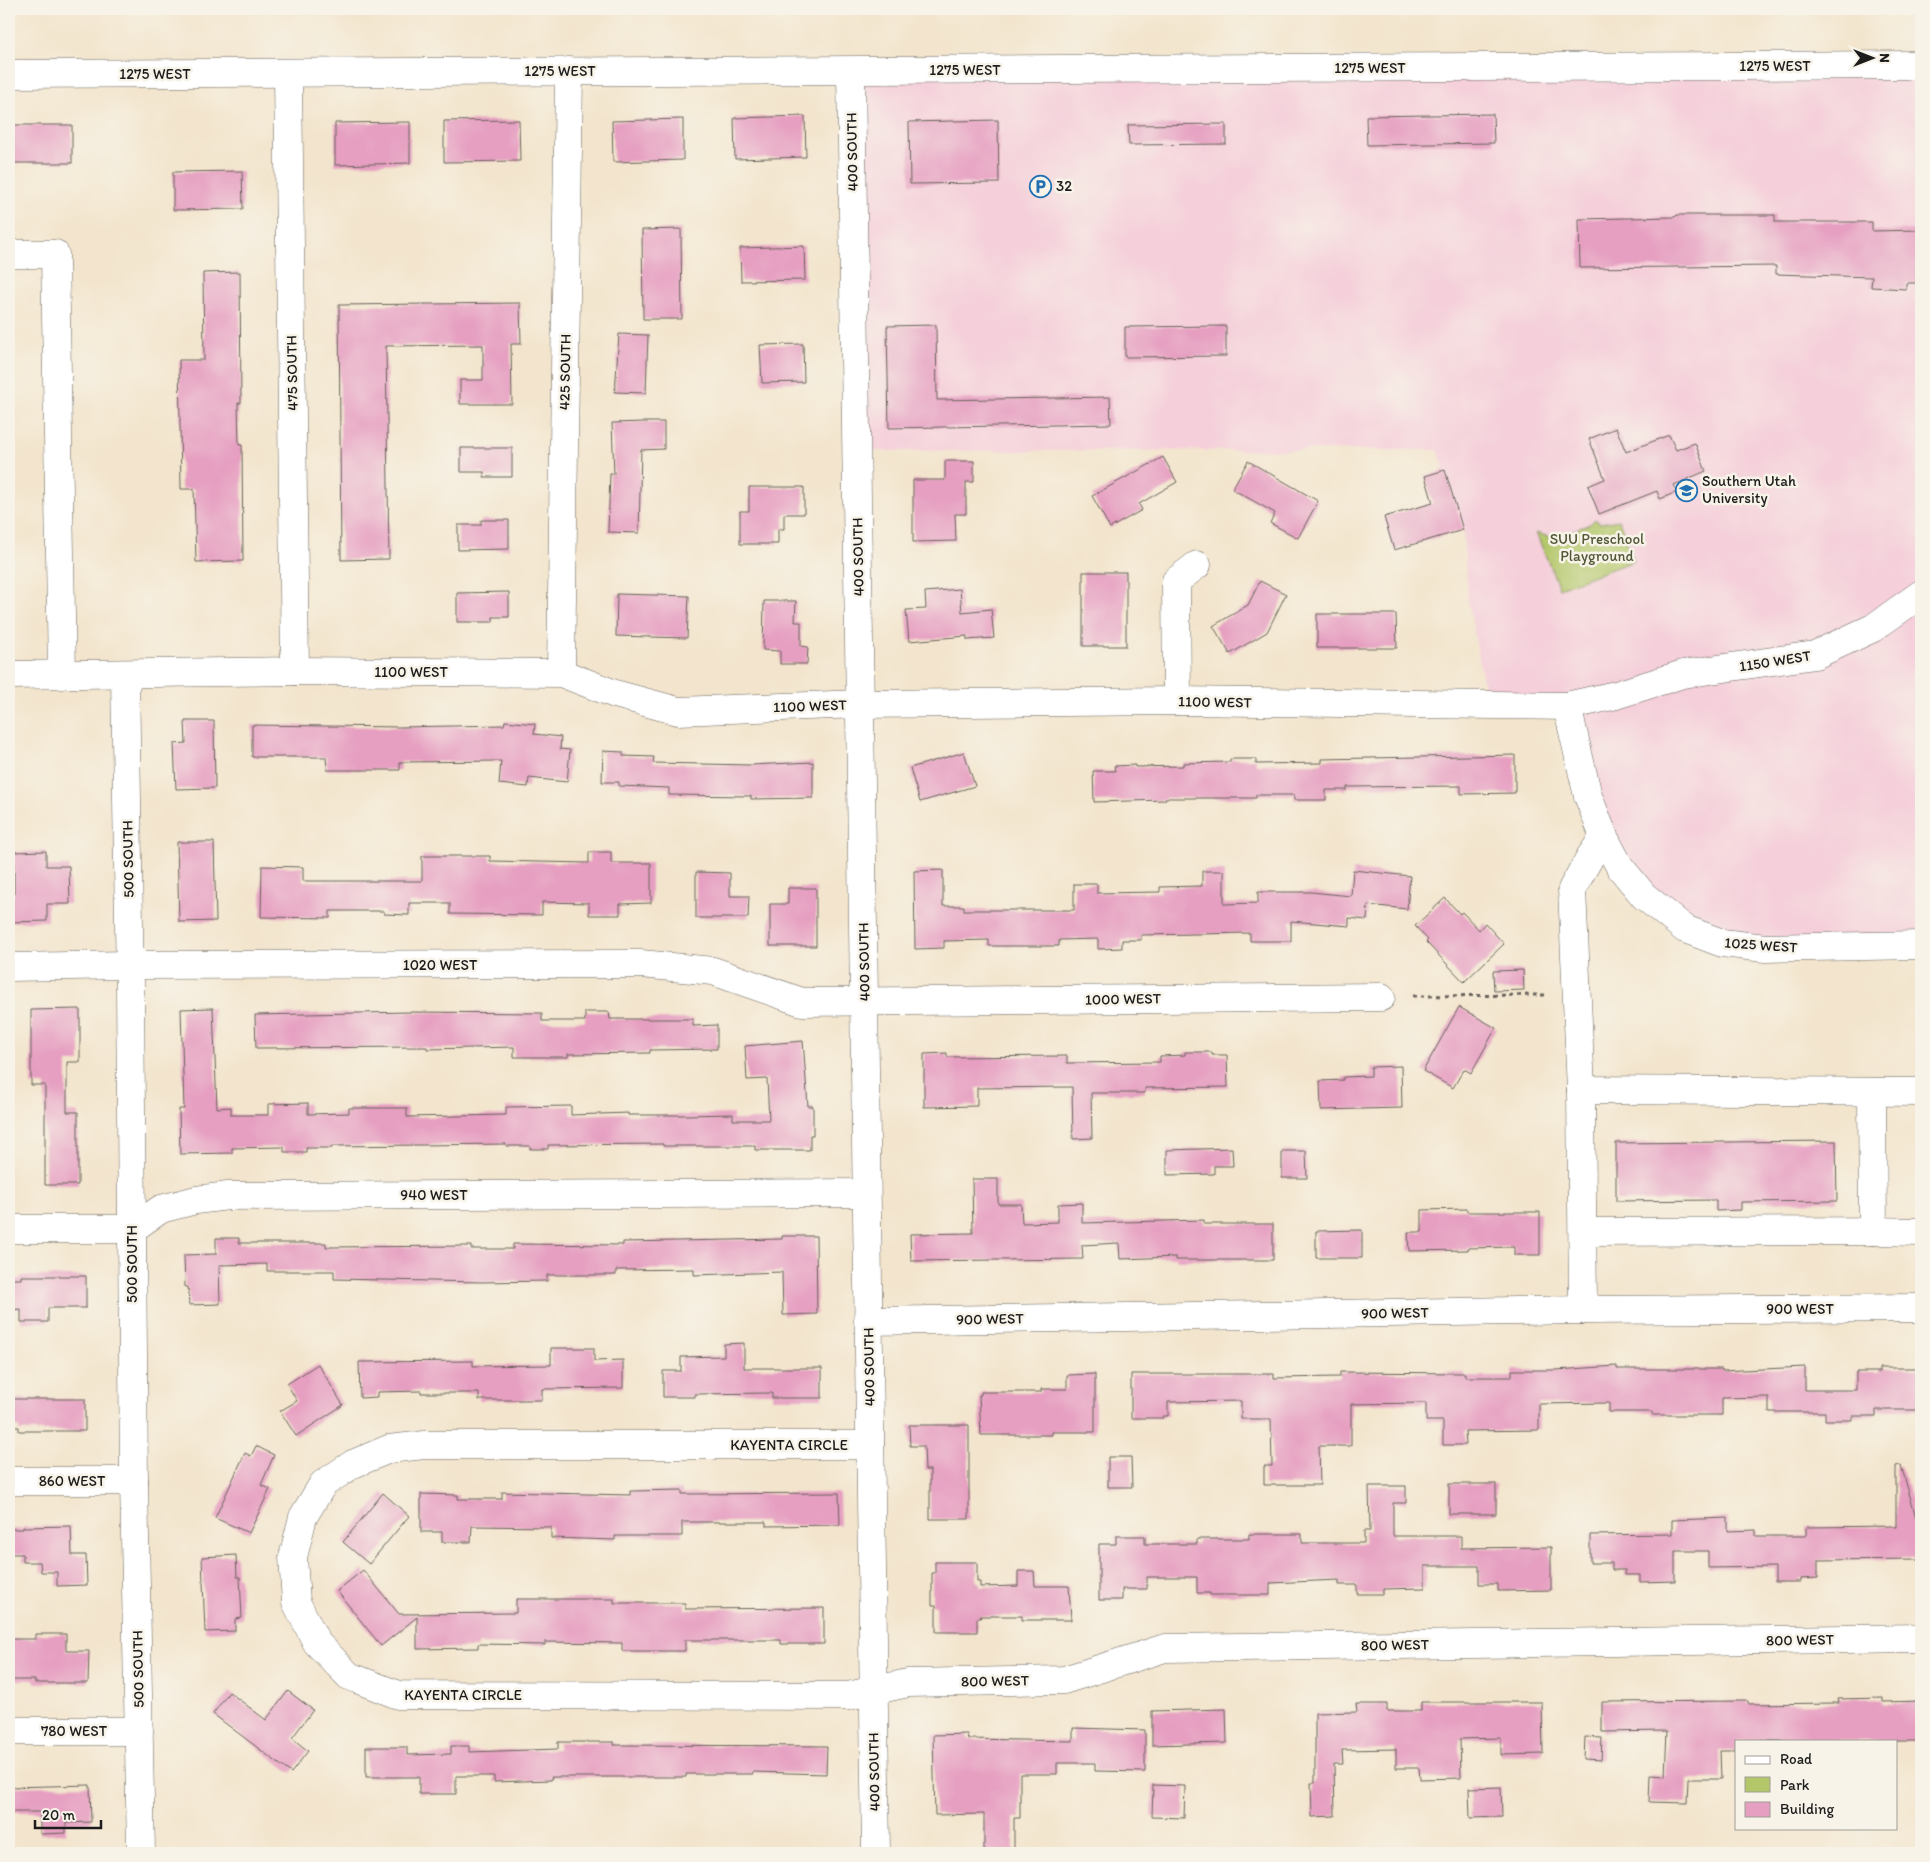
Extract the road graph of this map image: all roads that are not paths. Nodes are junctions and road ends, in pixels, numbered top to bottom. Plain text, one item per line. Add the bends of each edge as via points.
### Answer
1 (1921, 65) edge
2 (569, 71) junction
3 (851, 71) junction
4 (9, 74) edge
5 (288, 74) junction
6 (9, 254) edge
7 (1197, 565) dead end
8 (1921, 594) edge
9 (295, 671) junction
10 (561, 673) junction
11 (125, 674) junction
12 (9, 675) edge
13 (62, 675) junction
14 (1616, 695) joint
15 (1177, 701) junction
16 (860, 704) junction
17 (1567, 706) junction
18 (1604, 837) junction
19 (1921, 945) edge
20 (130, 965) junction
21 (9, 967) edge
22 (1381, 996) dead end
23 (865, 1002) junction
24 (1581, 1090) junction
25 (1872, 1092) junction
26 (1921, 1092) edge
27 (866, 1193) junction
28 (132, 1228) junction
29 (9, 1230) edge
30 (1874, 1231) junction
31 (1583, 1232) junction
32 (1921, 1232) edge
33 (1921, 1308) edge
34 (1583, 1310) junction
35 (868, 1320) junction
36 (870, 1445) junction
37 (9, 1481) edge
38 (134, 1481) junction
39 (1921, 1638) edge
40 (874, 1691) junction
41 (9, 1731) edge
42 (139, 1731) junction
43 (141, 1853) edge
44 (876, 1853) edge

1 - 3 street, 1275 WEST
2 - 3 street, 1275 WEST
2 - 5 street, 1275 WEST
2 - 10 street, 425 SOUTH
3 - 16 street, 400 SOUTH
4 - 5 street, 1275 WEST
5 - 9 street, 475 SOUTH
6 - 13 street via 55,254
7 - 15 street via 1176,581
8 - 14 street, 1150 WEST via 1873,628 1815,655 1683,674
9 - 10 street, 1100 WEST
9 - 11 street, 1100 WEST
10 - 16 street, 1100 WEST via 615,694 678,711
11 - 13 street, 1100 WEST
11 - 20 street, 500 SOUTH
12 - 13 street, 1100 WEST
14 - 17 street, 1100 WEST
15 - 16 street, 1100 WEST
15 - 17 street, 1100 WEST
16 - 23 street, 400 SOUTH
17 - 18 street, 1025 WEST via 1588,796
18 - 19 street, 1025 WEST via 1620,867 1644,896 1685,929 1722,943 1765,948
18 - 24 street via 1572,889
20 - 21 street, 1020 WEST
20 - 23 street, 1020 WEST via 641,964 713,971 802,1002
20 - 28 street, 500 SOUTH
22 - 23 street, 1000 WEST
23 - 27 street, 400 SOUTH
24 - 25 street
24 - 31 street
25 - 26 street
25 - 30 street
27 - 28 street, 940 WEST via 228,1196 160,1209
27 - 35 street, 400 SOUTH
28 - 29 street
28 - 38 street, 500 SOUTH
30 - 31 street
30 - 32 street
31 - 34 street
33 - 34 street, 900 WEST
34 - 35 street, 900 WEST
35 - 36 street, 400 SOUTH
36 - 40 street, 400 SOUTH
36 - 40 street, KAYENTA CIRCLE via 424,1445 389,1449 353,1464 323,1484 303,1518 293,1557 296,1602 317,1643 349,1676 398,1695 848,1696
37 - 38 street, 860 WEST
38 - 42 street, 500 SOUTH
39 - 40 street, 800 WEST via 1165,1648 1064,1680 908,1683
40 - 44 street, 400 SOUTH
41 - 42 street, 780 WEST
42 - 43 street, 500 SOUTH

